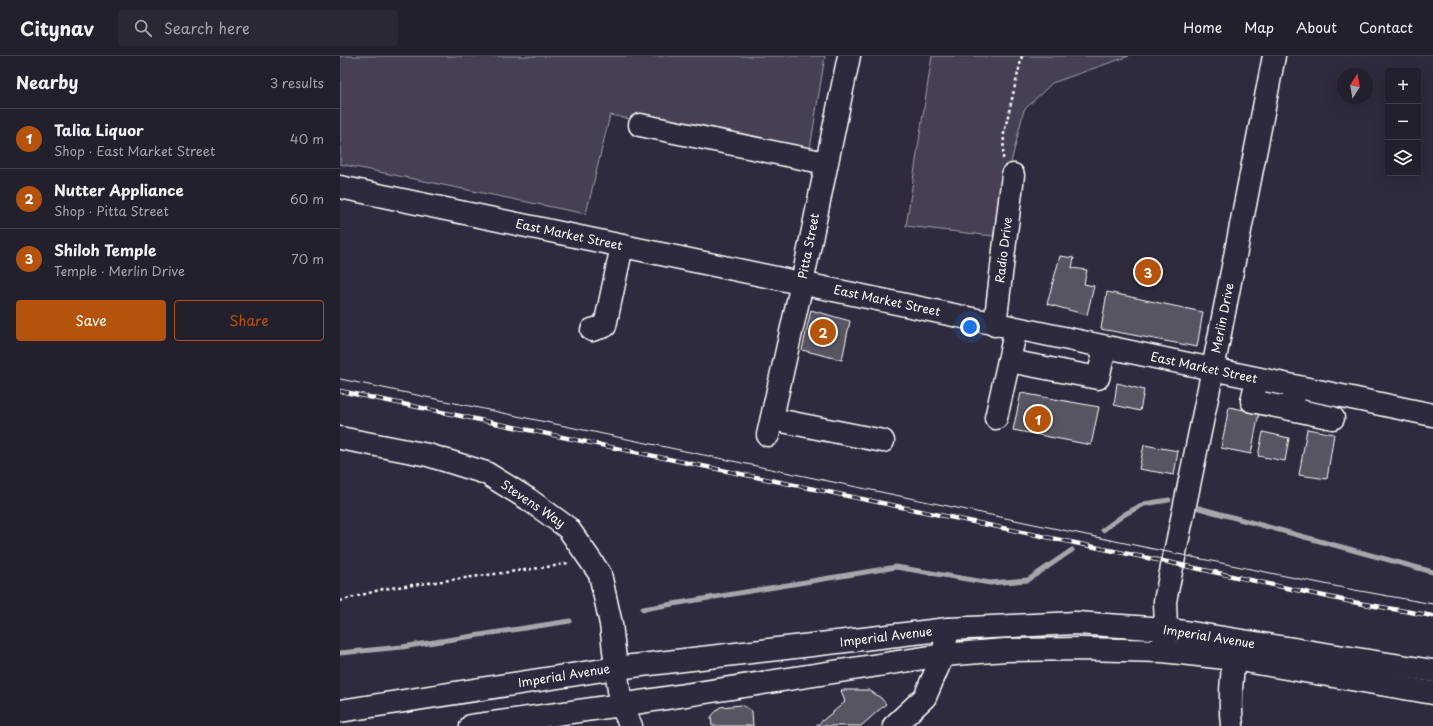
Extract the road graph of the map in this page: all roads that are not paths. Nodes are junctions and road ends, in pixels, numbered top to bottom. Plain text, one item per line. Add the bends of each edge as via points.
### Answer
1 (849, 56) edge
2 (1274, 56) edge
3 (640, 125) dead end
4 (826, 163) junction
5 (1013, 175) road end
6 (340, 187) edge
7 (622, 246) junction
8 (802, 283) junction
9 (995, 324) junction
10 (1016, 329) junction
11 (592, 330) dead end
12 (1105, 348) junction
13 (1009, 361) junction
14 (1213, 369) junction
15 (1257, 379) junction
16 (1296, 387) junction
17 (1291, 409) junction
18 (1433, 415) edge
19 (996, 418) dead end
20 (1333, 418) dead end
21 (340, 438) edge
22 (883, 441) dead end
23 (1166, 629) junction
24 (948, 630) junction
25 (1236, 650) junction
26 (1163, 651) junction
27 (943, 655) junction
28 (616, 668) junction
29 (1433, 671) edge
30 (1433, 693) edge
31 (620, 705) junction
32 (340, 711) edge
33 (471, 726) edge
34 (612, 726) edge
35 (632, 726) edge
36 (894, 726) edge
37 (1232, 726) edge

1 - 4 main road, Pitta Street
2 - 14 main road, Merlin Drive
3 - 4 main road
4 - 8 main road, Pitta Street
5 - 9 main road, Radio Drive
6 - 7 main road, East Market Street
7 - 8 main road, East Market Street
7 - 11 main road via 605,326
8 - 9 main road, East Market Street
8 - 22 main road, Pitta Street via 770,427
9 - 10 main road, East Market Street
10 - 12 main road, East Market Street
10 - 13 main road
12 - 13 main road via 1098,378
12 - 14 main road, East Market Street
13 - 19 main road
14 - 15 main road, East Market Street
14 - 23 main road, Merlin Drive via 1165,601
15 - 16 main road, East Market Street
15 - 17 main road via 1252,401
16 - 17 main road
16 - 18 main road, East Market Street
17 - 20 main road
21 - 28 main road, Stevens Way via 428,455 486,473 568,528 600,574 611,624
23 - 24 main road, Imperial Avenue via 1076,623
23 - 25 main road, Imperial Avenue
23 - 26 main road, Merlin Drive
24 - 27 main road
24 - 28 main road, Imperial Avenue
25 - 26 main road, Imperial Avenue
25 - 29 main road, Imperial Avenue
25 - 30 main road, Imperial Avenue
25 - 37 main road via 1230,712
26 - 27 main road, Imperial Avenue via 1005,650
27 - 31 main road, Imperial Avenue
27 - 36 main road via 925,698
28 - 31 main road, Stevens Way
28 - 32 main road, Imperial Avenue
31 - 33 main road, Imperial Avenue
31 - 34 main road
31 - 35 main road

